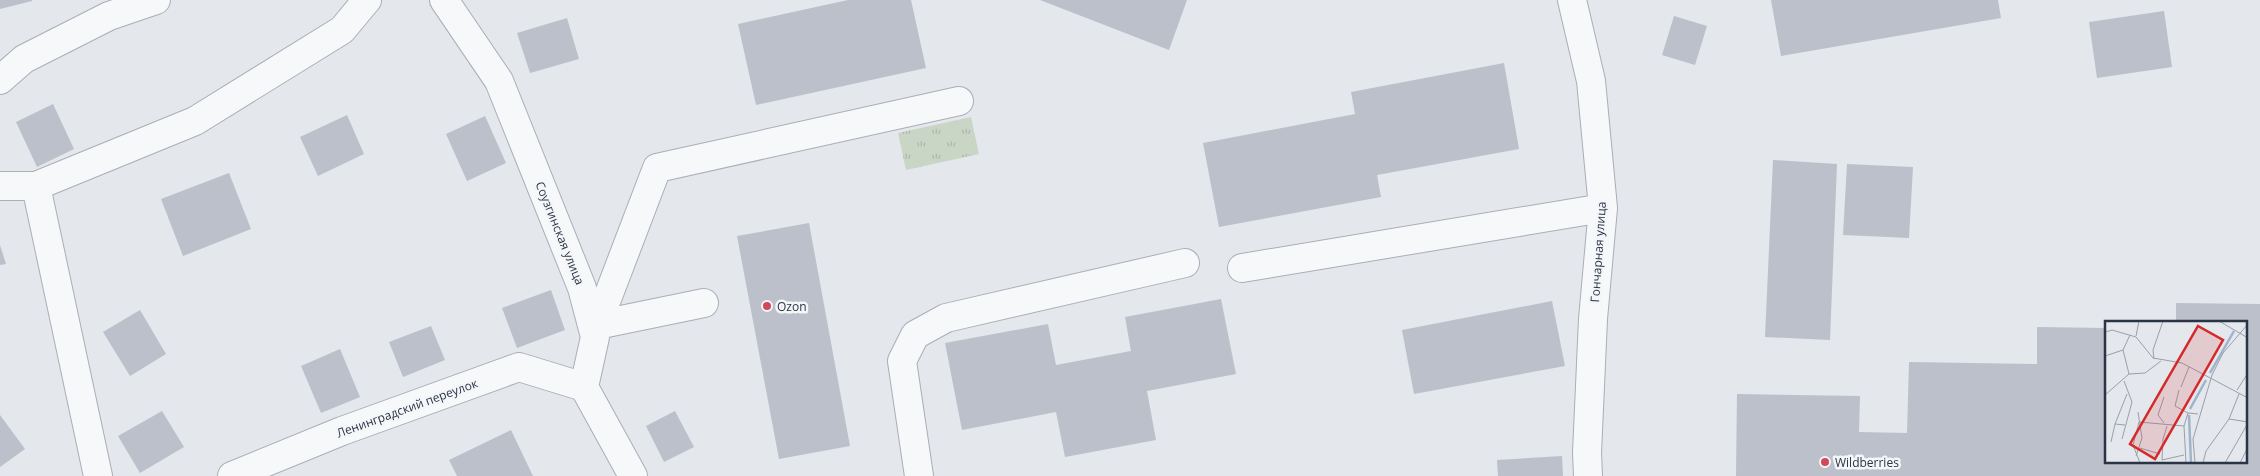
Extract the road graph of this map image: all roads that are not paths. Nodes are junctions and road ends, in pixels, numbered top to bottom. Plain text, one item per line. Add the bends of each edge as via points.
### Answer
1 (156, 0) edge
2 (368, 0) edge
3 (444, 0) edge
4 (1572, 0) edge
5 (0, 80) edge
6 (959, 102) dead end
7 (0, 186) edge
8 (36, 186) junction
9 (1603, 208) junction
10 (1185, 263) dead end
11 (1242, 268) dead end
12 (704, 304) dead end
13 (591, 322) junction
14 (584, 387) junction
15 (98, 476) edge
16 (232, 476) edge
17 (633, 476) edge
18 (919, 476) edge
19 (1588, 476) edge

1 - 5 street via 110,16 24,59
2 - 8 street via 342,30 195,121
3 - 13 street, Соузгинская улица via 499,81 582,288
4 - 9 street, Гончарная улица via 1591,81
6 - 13 street via 657,168 607,299
7 - 8 street
8 - 15 street
9 - 11 street
9 - 19 street, Гончарная улица via 1593,319 1586,452
10 - 18 street via 946,318 915,334 902,361
12 - 13 street
13 - 14 street, Соузгинская улица via 595,337
14 - 16 street, Ленинградский переулок via 519,367 342,431
14 - 17 street

